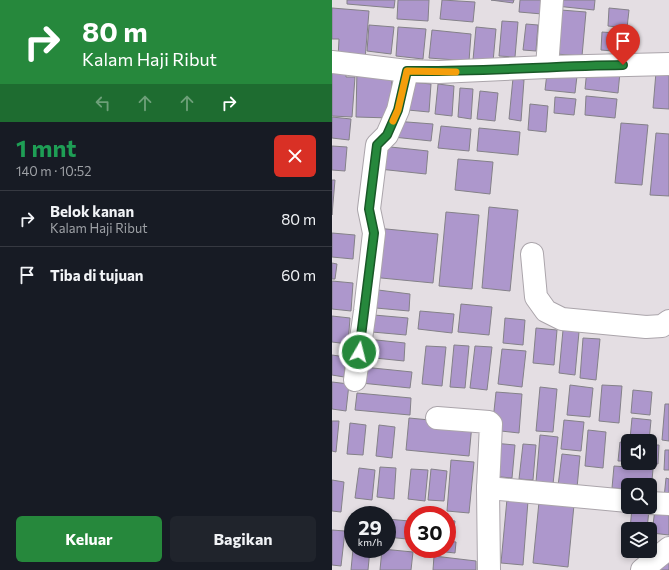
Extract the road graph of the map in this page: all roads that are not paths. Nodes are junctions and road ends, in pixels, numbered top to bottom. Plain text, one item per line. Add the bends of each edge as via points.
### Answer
1 (552, 0) edge
2 (332, 62) edge
3 (669, 64) edge
4 (547, 67) junction
5 (407, 71) junction
6 (532, 254) dead end
7 (669, 321) edge
8 (355, 380) dead end
9 (437, 418) dead end
10 (488, 488) junction
11 (621, 500) edge
12 (657, 503) edge
13 (669, 504) edge
14 (669, 548) edge
15 (489, 570) edge
16 (642, 570) edge

1 - 4 street
2 - 5 street
3 - 4 street
4 - 5 street
5 - 8 street via 398,110 387,135 377,145 369,209 374,233
6 - 7 street via 536,297 546,311 562,319 646,327 662,326
9 - 10 street via 491,424
10 - 11 street
10 - 15 street
12 - 13 street
14 - 16 street

